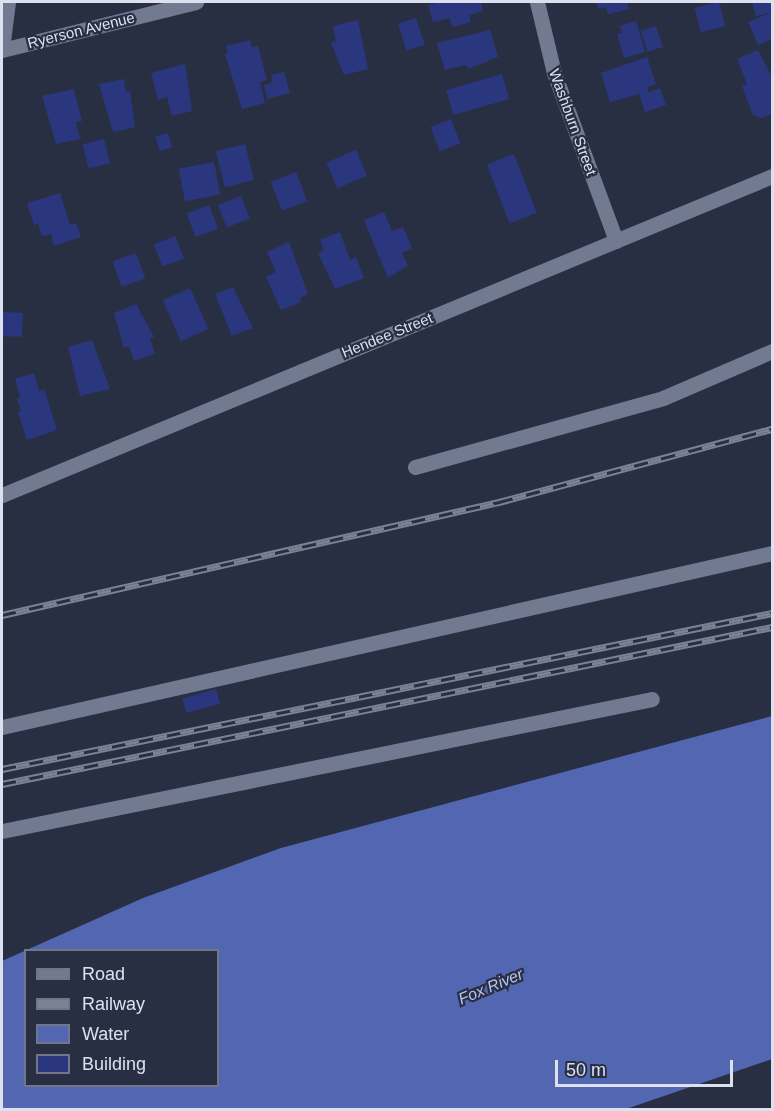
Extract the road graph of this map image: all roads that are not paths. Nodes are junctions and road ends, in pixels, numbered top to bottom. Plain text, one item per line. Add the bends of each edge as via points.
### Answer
1 (8, 2) edge
2 (196, 2) edge
3 (537, 2) edge
4 (2, 50) edge
5 (772, 176) edge
6 (616, 241) junction
7 (772, 351) edge
8 (415, 467) dead end
9 (2, 495) edge
10 (772, 553) edge
11 (652, 699) dead end
12 (2, 727) edge
13 (2, 831) edge

1 - 4 street
2 - 4 street, Ryerson Avenue
3 - 6 street, Washburn Street via 554,73
5 - 6 street, Hendee Street
6 - 9 street, Hendee Street
7 - 8 street via 663,398
10 - 12 street
11 - 13 street

